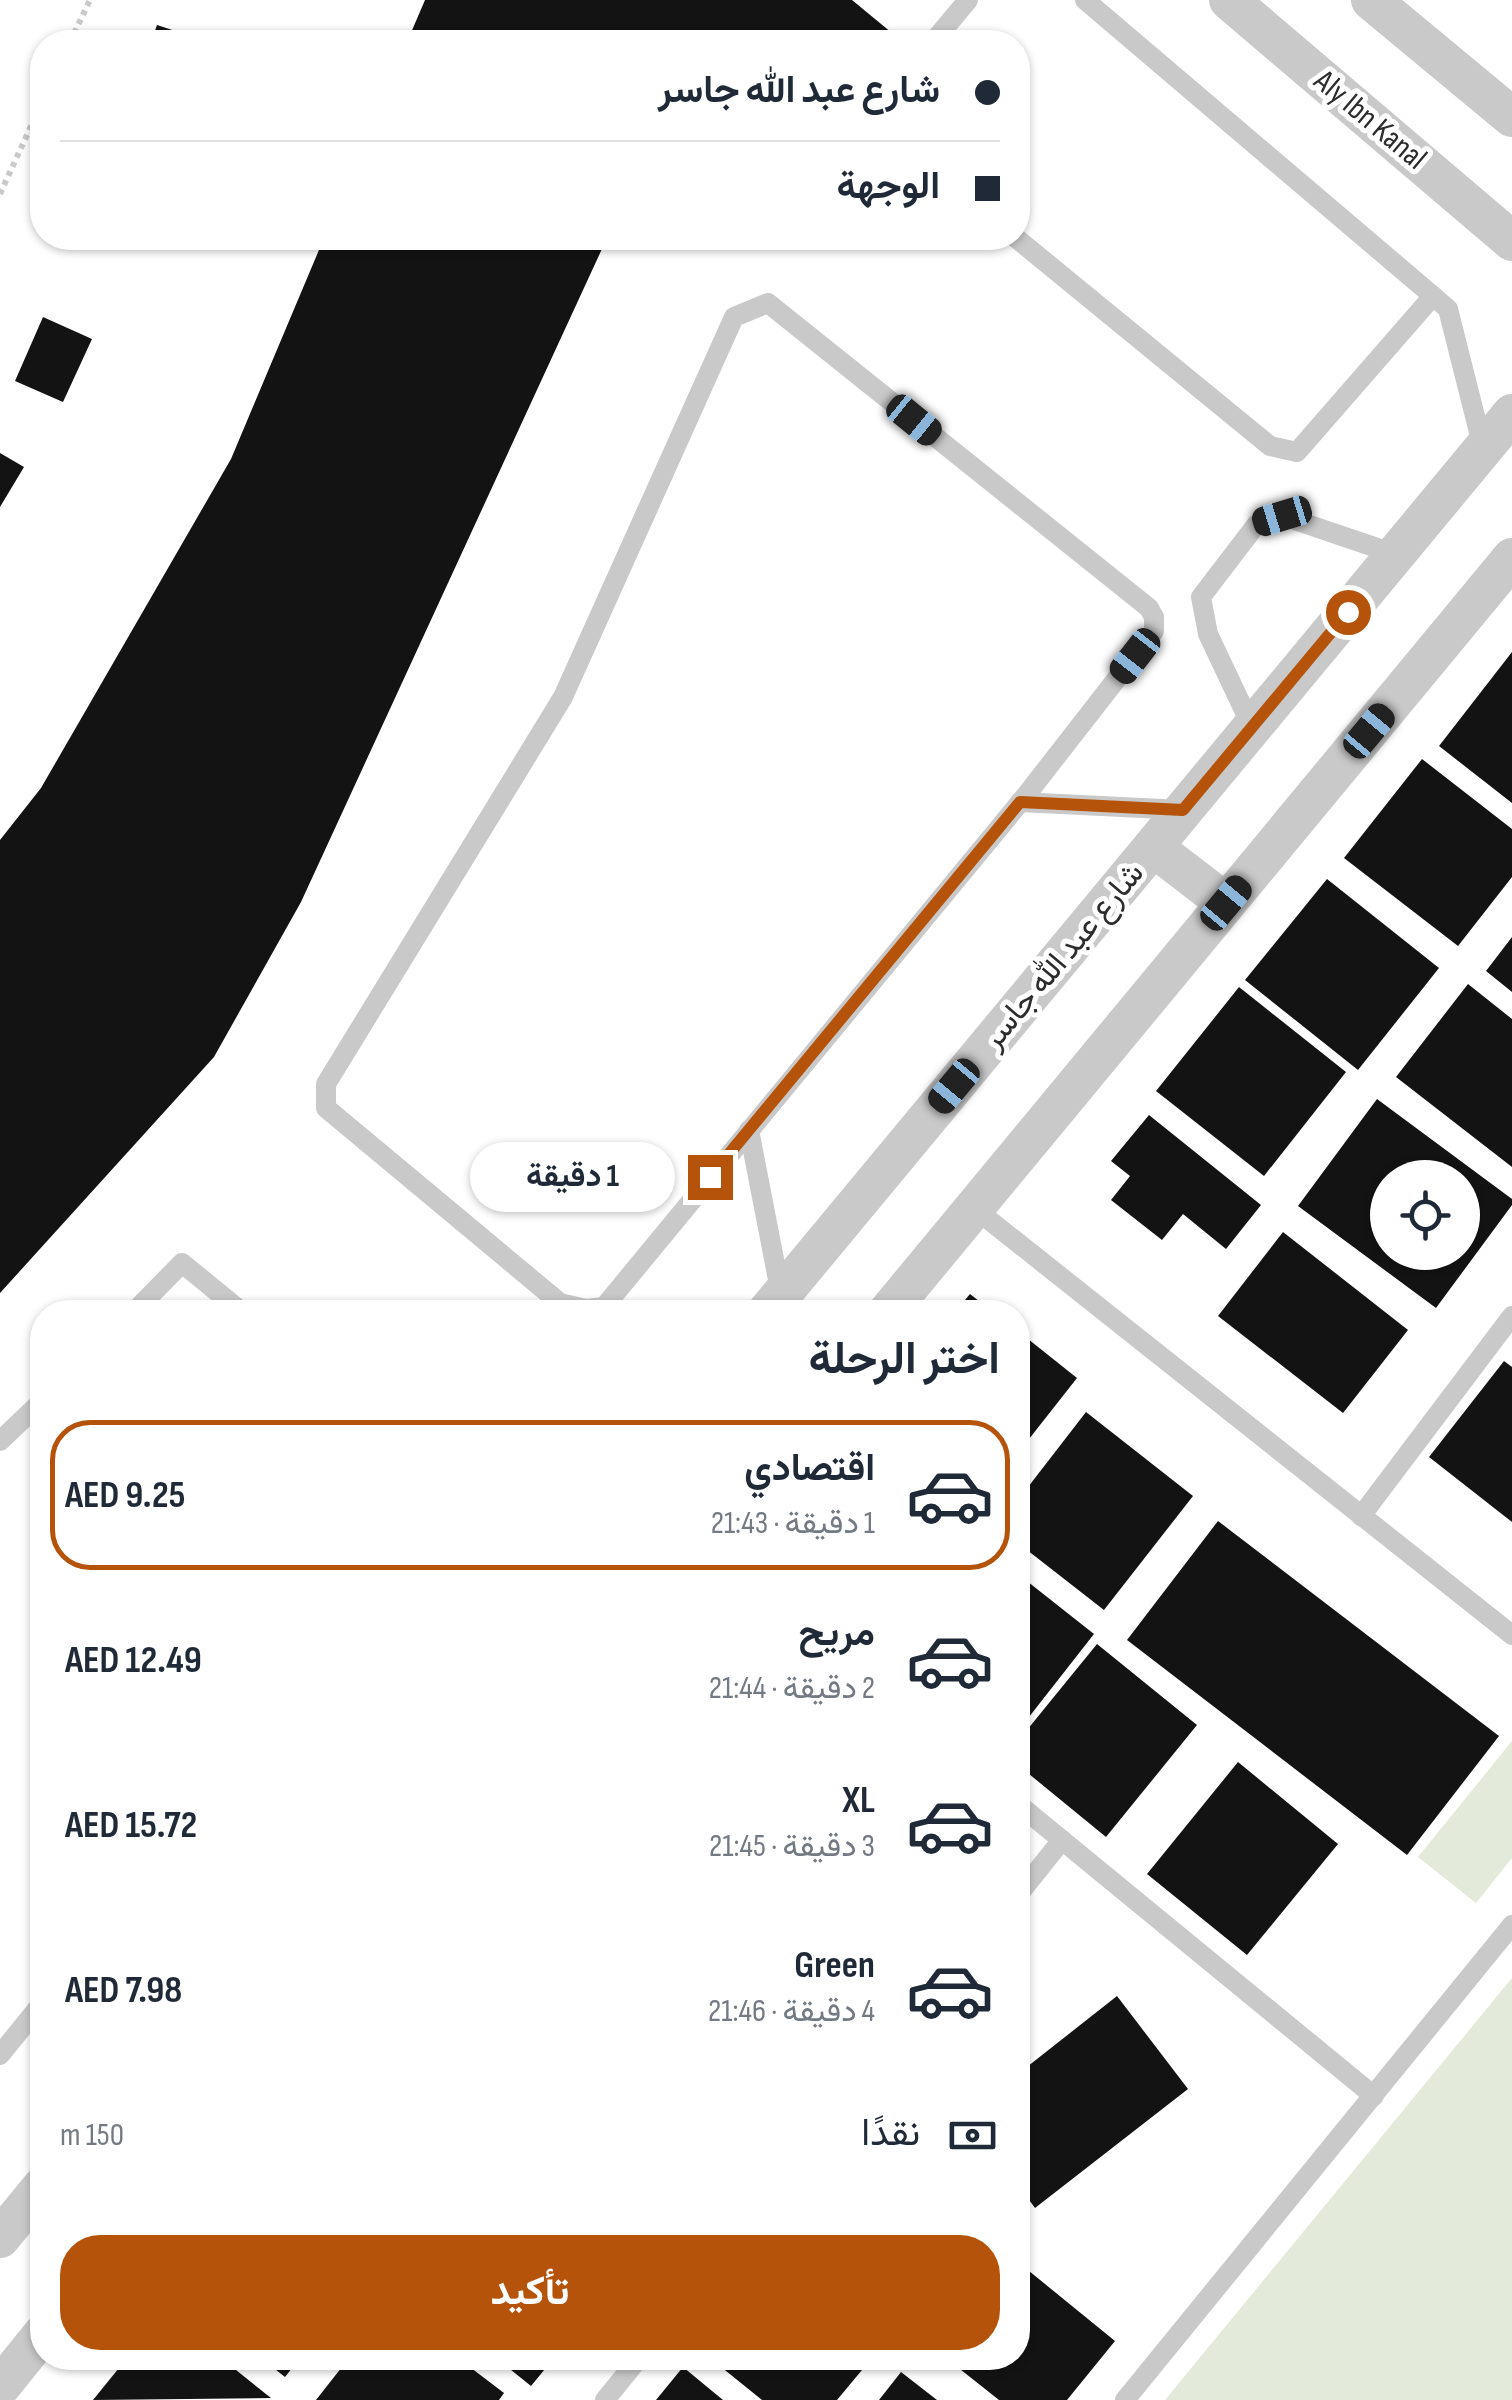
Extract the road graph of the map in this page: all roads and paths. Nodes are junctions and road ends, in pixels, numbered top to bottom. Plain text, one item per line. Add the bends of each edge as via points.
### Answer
1 (90, 0) edge
2 (968, 0) edge
3 (1084, 0) edge
4 (1228, 0) edge
5 (1371, 0) edge
6 (76, 30) edge
7 (943, 30) edge
8 (1512, 117) edge
9 (30, 128) edge
10 (0, 194) edge
11 (1512, 241) edge
12 (1030, 249) edge
13 (1433, 296) junction
14 (1512, 414) edge
15 (1483, 448) junction
16 (1395, 554) junction
17 (1512, 558) edge
18 (1252, 727) junction
19 (1020, 802) junction
20 (1183, 810) junction
21 (1153, 847) junction
22 (1226, 903) junction
23 (749, 1130) junction
24 (974, 1208) junction
25 (146, 1300) edge
26 (227, 1300) edge
27 (556, 1300) edge
28 (609, 1300) edge
29 (773, 1300) edge
30 (777, 1300) edge
31 (898, 1300) edge
32 (1512, 1316) edge
33 (30, 1412) edge
34 (0, 1441) edge
35 (1361, 1516) junction
36 (1512, 1635) edge
37 (1030, 1814) edge
38 (1062, 1840) junction
39 (1030, 1879) edge
40 (1512, 1925) edge
41 (30, 2019) edge
42 (0, 2055) edge
43 (1374, 2096) junction
44 (30, 2202) edge
45 (0, 2238) edge
46 (30, 2350) edge
47 (630, 2370) edge
48 (0, 2386) edge
49 (605, 2400) edge
50 (1125, 2400) edge

1 - 6 path
2 - 7 lane
3 - 13 lane
4 - 11 street, Aly Ibn Kanal
5 - 8 street
9 - 10 path
12 - 13 lane via 1270,446 1296,452
13 - 15 lane via 1448,309
14 - 15 street, شارع عبد الله جاسر
15 - 16 street, شارع عبد الله جاسر
16 - 18 street, شارع عبد الله جاسر
16 - 18 lane via 1282,516 1256,524 1200,596 1208,634
17 - 22 street
18 - 20 street, شارع عبد الله جاسر
19 - 20 lane
19 - 23 lane
19 - 27 lane via 1154,632 1149,608 768,303 734,317 564,698 326,1084 326,1108
20 - 21 street, شارع عبد الله جاسر
21 - 22 street
21 - 30 street, شارع عبد الله جاسر
22 - 24 street
23 - 28 lane
23 - 29 lane
24 - 31 street
24 - 35 lane
25 - 26 lane via 182,1264
32 - 35 lane
33 - 34 lane
35 - 36 lane
37 - 38 lane
38 - 39 lane
38 - 43 lane
40 - 43 lane
41 - 42 lane
43 - 50 lane
44 - 45 street
46 - 48 street
47 - 49 lane

